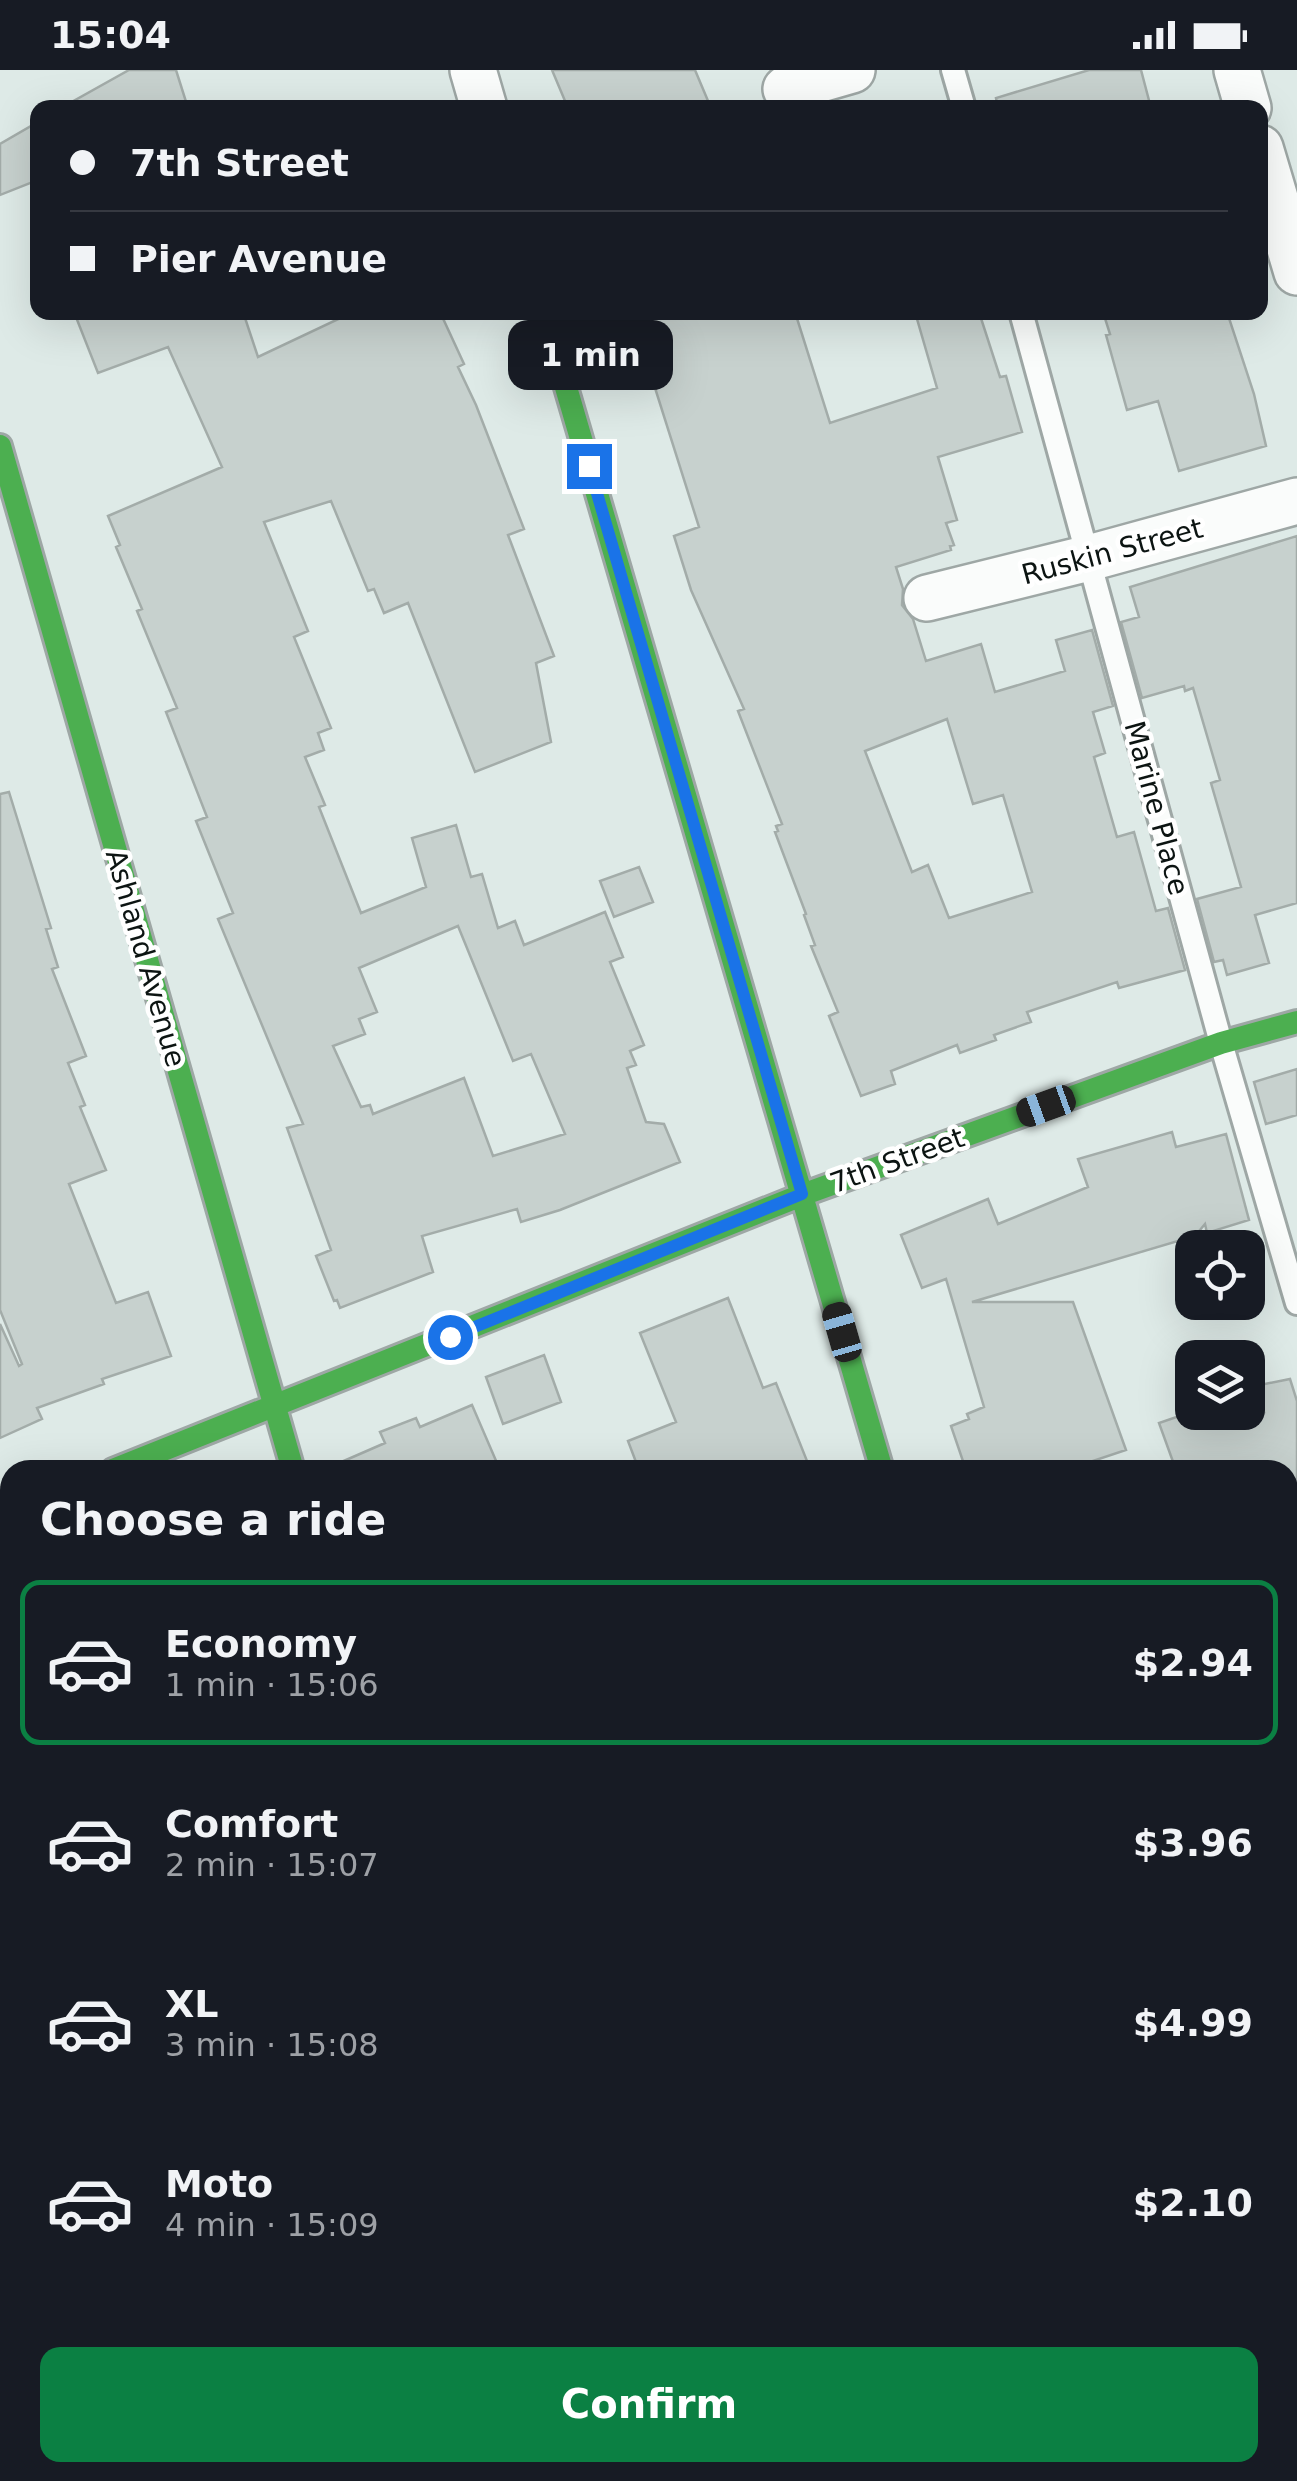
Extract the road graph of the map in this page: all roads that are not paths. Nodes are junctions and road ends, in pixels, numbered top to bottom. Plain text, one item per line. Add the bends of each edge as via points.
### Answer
1 (473, 70) edge
2 (852, 70) edge
3 (953, 70) edge
4 (1236, 70) edge
5 (786, 89) dead end
6 (482, 100) edge
7 (962, 100) edge
8 (1245, 100) edge
9 (1268, 175) edge
10 (1297, 272) edge
11 (546, 320) edge
12 (1022, 320) edge
13 (0, 446) edge
14 (1297, 501) edge
15 (1089, 558) junction
16 (927, 598) dead end
17 (1297, 1022) edge
18 (1221, 1043) junction
19 (802, 1194) junction
20 (1297, 1302) edge
21 (274, 1408) junction
22 (139, 1460) edge
23 (289, 1460) edge
24 (879, 1460) edge

1 - 6 street
2 - 5 street
3 - 7 lane
4 - 8 street
9 - 10 street
11 - 19 street
12 - 15 lane, Marine Place
13 - 21 street, Ashland Avenue
14 - 15 street, Ruskin Street
15 - 16 street, Ruskin Street
15 - 18 lane, Marine Place
17 - 18 street, 7th Street
18 - 19 street, 7th Street
18 - 20 lane, Marine Place
19 - 21 street, 7th Street
19 - 24 street
21 - 22 street, 7th Street
21 - 23 street, Ashland Avenue

